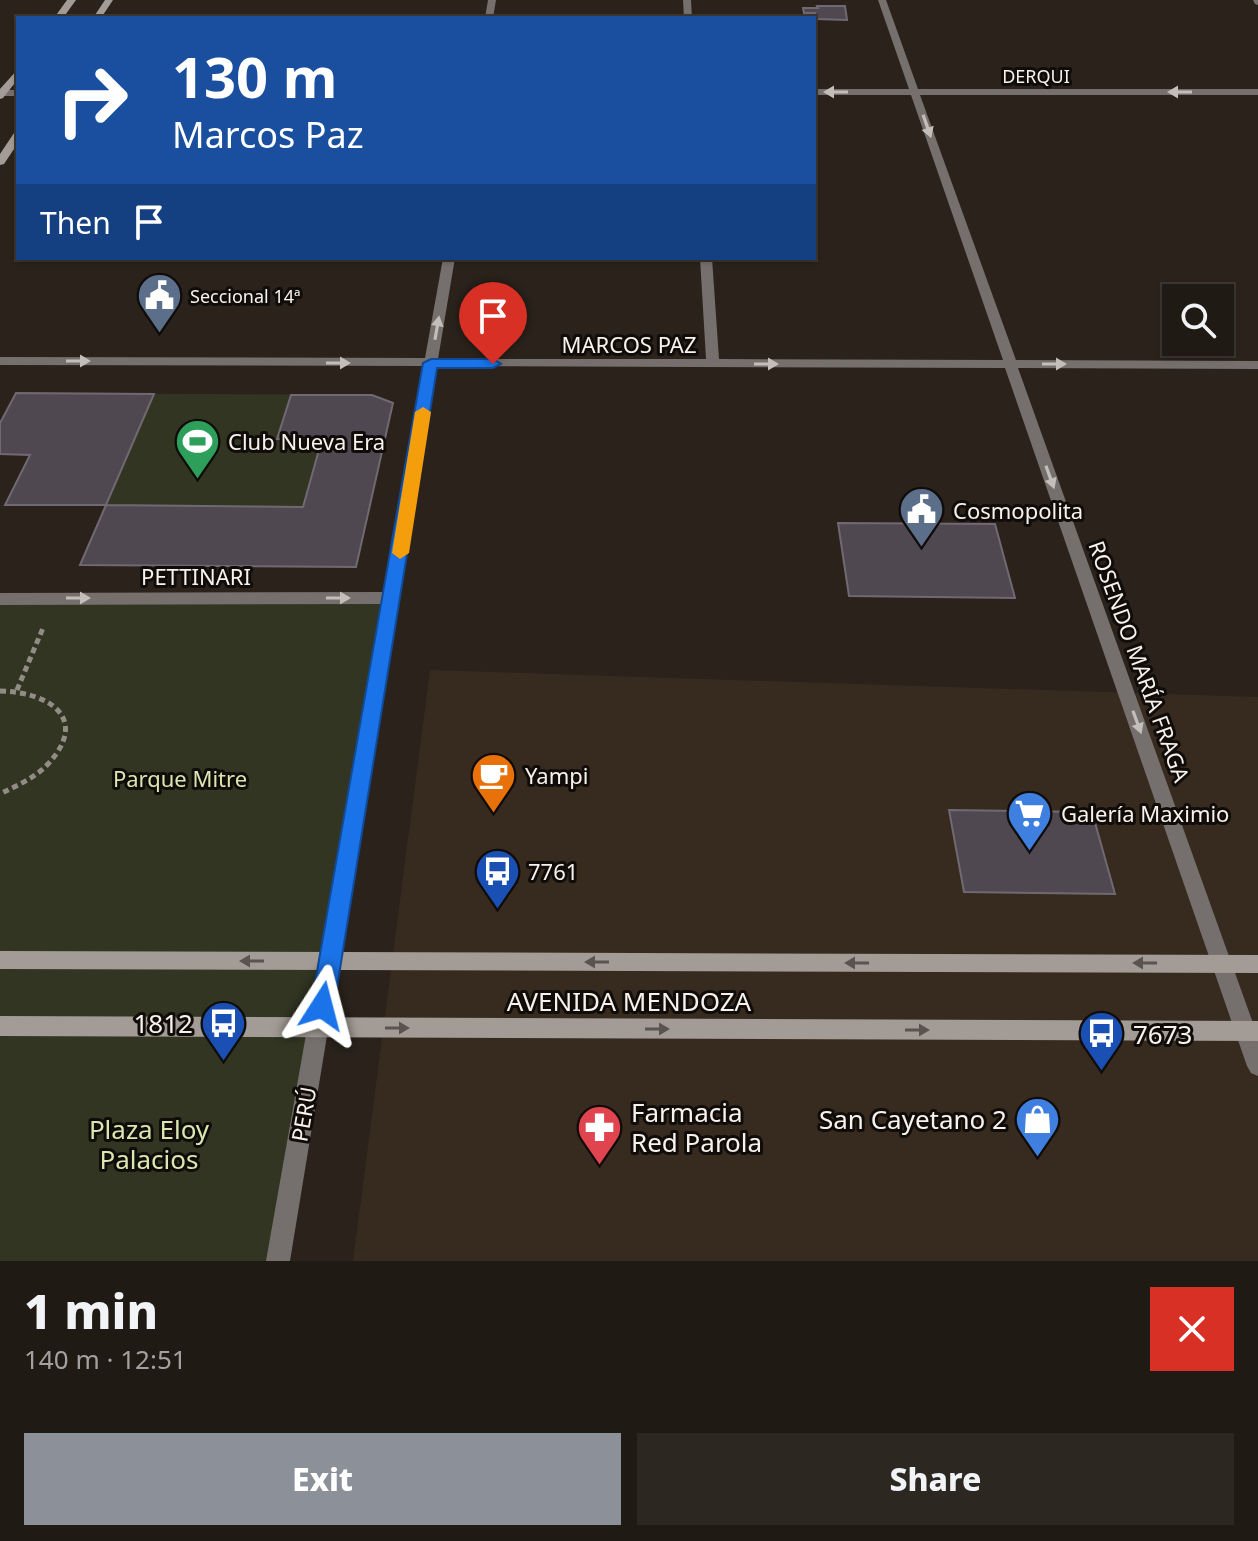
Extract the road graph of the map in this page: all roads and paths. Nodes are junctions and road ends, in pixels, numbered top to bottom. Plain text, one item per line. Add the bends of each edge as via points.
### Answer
1 (72, 0) edge
2 (882, 0) edge
3 (60, 16) edge
4 (16, 75) edge
5 (816, 92) edge
6 (915, 92) junction
7 (1258, 92) edge
8 (1, 94) edge
9 (16, 138) edge
10 (0, 162) edge
11 (449, 260) edge
12 (706, 260) edge
13 (0, 361) edge
14 (431, 363) junction
15 (713, 364) junction
16 (1010, 364) junction
17 (1258, 365) edge
18 (54, 598) junction
19 (393, 598) junction
20 (0, 599) edge
21 (17, 690) junction
22 (0, 691) edge
23 (0, 794) edge
24 (0, 960) edge
25 (330, 961) junction
26 (1223, 964) junction
27 (1258, 964) edge
28 (0, 1026) edge
29 (319, 1028) junction
30 (1252, 1031) edge
31 (1258, 1066) edge
32 (278, 1261) edge

1 - 3 main road
2 - 6 street, ROSENDO MARÍA FRAGA
4 - 8 main road
6 -> 5 street, DERQUI
7 -> 6 street, DERQUI
6 -> 16 street, ROSENDO MARÍA FRAGA
9 - 10 main road
14 -> 11 street, PERÚ
12 - 15 street
13 -> 14 street, MARCOS PAZ
14 - 15 street, MARCOS PAZ
14 - 19 street, PERÚ
15 -> 16 street, MARCOS PAZ
16 -> 17 street, MARCOS PAZ
16 -> 26 street, ROSENDO MARÍA FRAGA
18 -> 19 street, PETTINARI
18 - 20 street, PETTINARI
18 - 21 path
19 - 25 street, PERÚ
21 - 22 path
21 - 23 path via 40,694 57,705 65,722 62,743 38,773
25 -> 24 main road, AVENIDA MENDOZA
26 -> 25 main road, AVENIDA MENDOZA
25 - 29 street, PERÚ
26 - 27 main road, AVENIDA MENDOZA
26 - 30 street, ROSENDO MARÍA FRAGA
28 - 29 main road, AVENIDA MENDOZA
29 -> 30 main road, AVENIDA MENDOZA
29 - 32 street, PERÚ
30 - 31 street, ROSENDO MARÍA FRAGA

